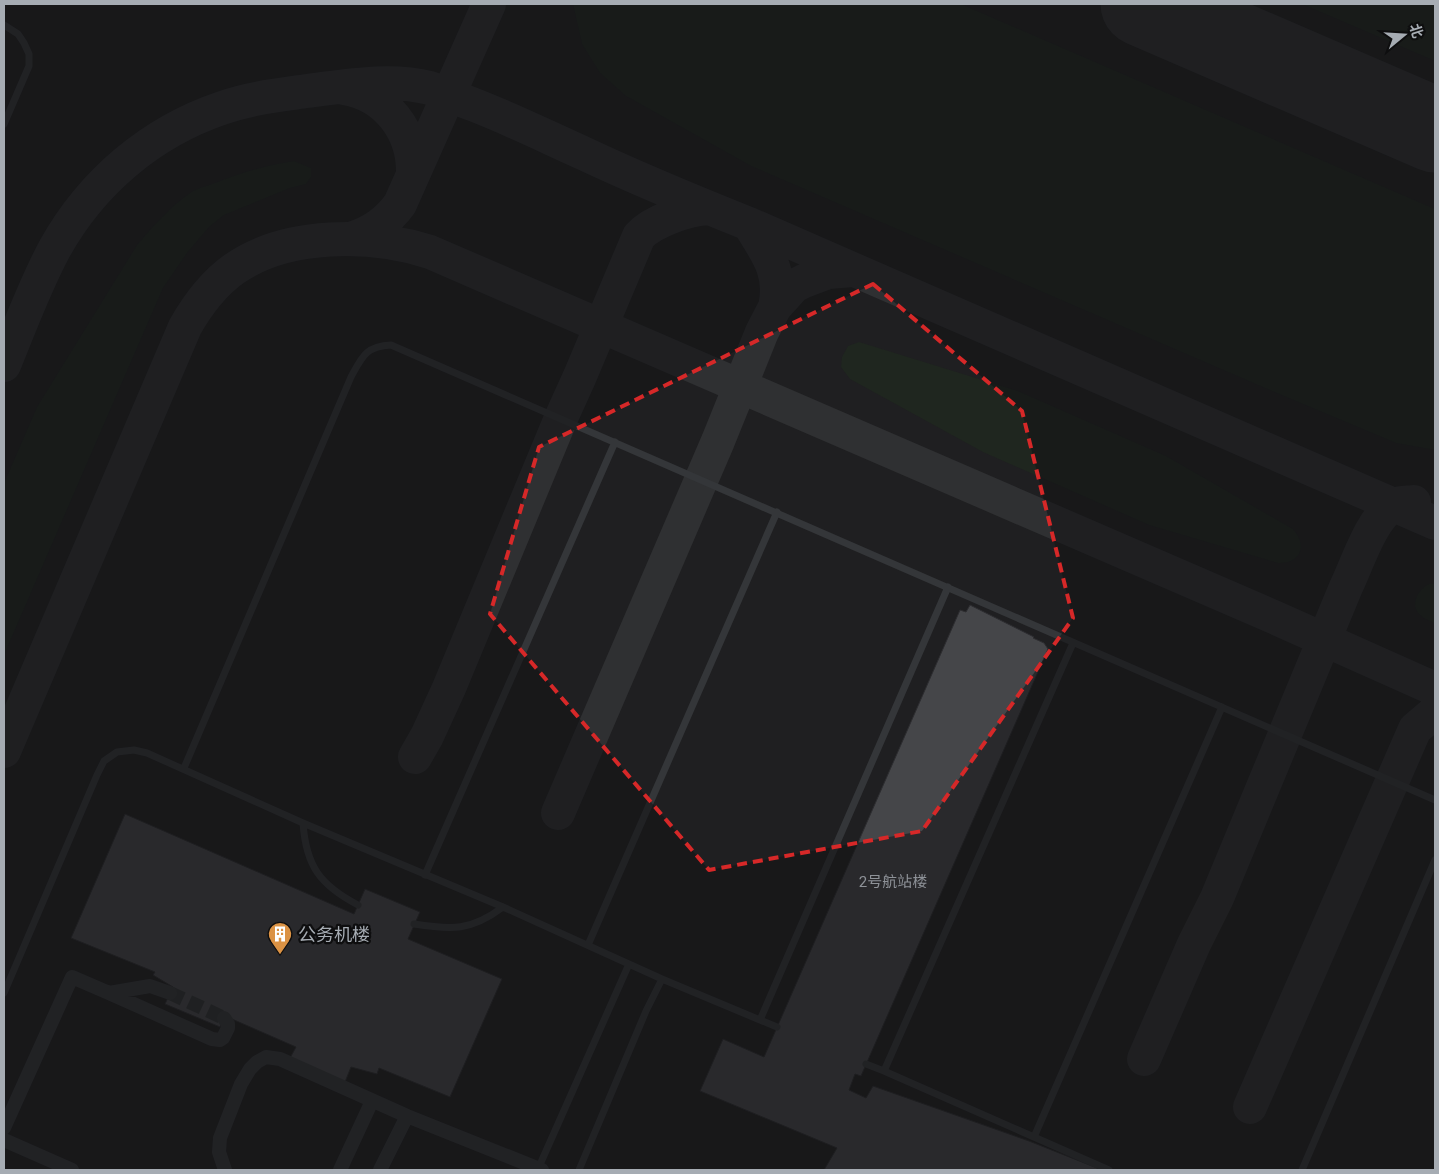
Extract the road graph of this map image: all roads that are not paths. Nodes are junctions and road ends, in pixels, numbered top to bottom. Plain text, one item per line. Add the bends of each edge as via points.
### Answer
1 (4, 25) edge
2 (4, 124) edge
3 (615, 442) junction
4 (777, 512) junction
5 (948, 587) junction
6 (1073, 643) junction
7 (1222, 707) junction
8 (184, 768) junction
9 (1435, 800) edge
10 (302, 824) junction
11 (1435, 860) edge
12 (425, 875) junction
13 (358, 905) dead end
14 (503, 908) junction
15 (414, 924) dead end
16 (588, 946) junction
17 (630, 964) junction
18 (662, 979) junction
19 (4, 993) edge
20 (170, 993) tunnel mouth
21 (109, 994) junction
22 (224, 1018) dead end
23 (760, 1020) junction
24 (777, 1027) dead end
25 (866, 1064) dead end
26 (884, 1072) junction
27 (372, 1101) junction
28 (406, 1116) junction
29 (4, 1128) edge
30 (1034, 1138) junction
31 (4, 1140) edge
32 (43, 1165) edge
33 (72, 1170) edge
34 (225, 1170) edge
35 (340, 1170) edge
36 (380, 1170) edge
37 (540, 1170) edge
38 (579, 1170) edge
39 (1109, 1170) edge
40 (1302, 1170) edge

1 - 2 lane via 18,34 29,54 29,66
3 - 4 lane
3 - 8 lane via 401,348 382,346 367,352 351,377
3 - 12 lane
4 - 5 lane
4 - 16 lane
5 - 6 lane
5 - 23 lane
6 - 7 lane
6 - 26 lane
7 - 9 lane
7 - 30 lane
8 - 10 lane
8 - 19 lane via 134,750 117,752 104,761
10 - 12 lane
10 - 13 lane via 309,859 318,875 332,889
11 - 40 lane
12 - 14 lane
14 - 15 lane via 473,925 456,929
14 - 16 lane
16 - 17 lane
17 - 18 lane
17 - 37 lane
18 - 23 lane
18 - 38 lane
20 - 21 street via 150,986
21 - 22 street via 212,1040 223,1038 228,1028
21 - 29 street via 72,978
23 - 24 lane
25 - 26 lane
26 - 30 lane
27 - 28 street
27 - 34 street via 280,1059 266,1057 250,1068 220,1138 219,1152
27 - 35 street
28 - 36 street
28 - 37 street
30 - 39 lane
31 - 32 street
32 - 33 street

